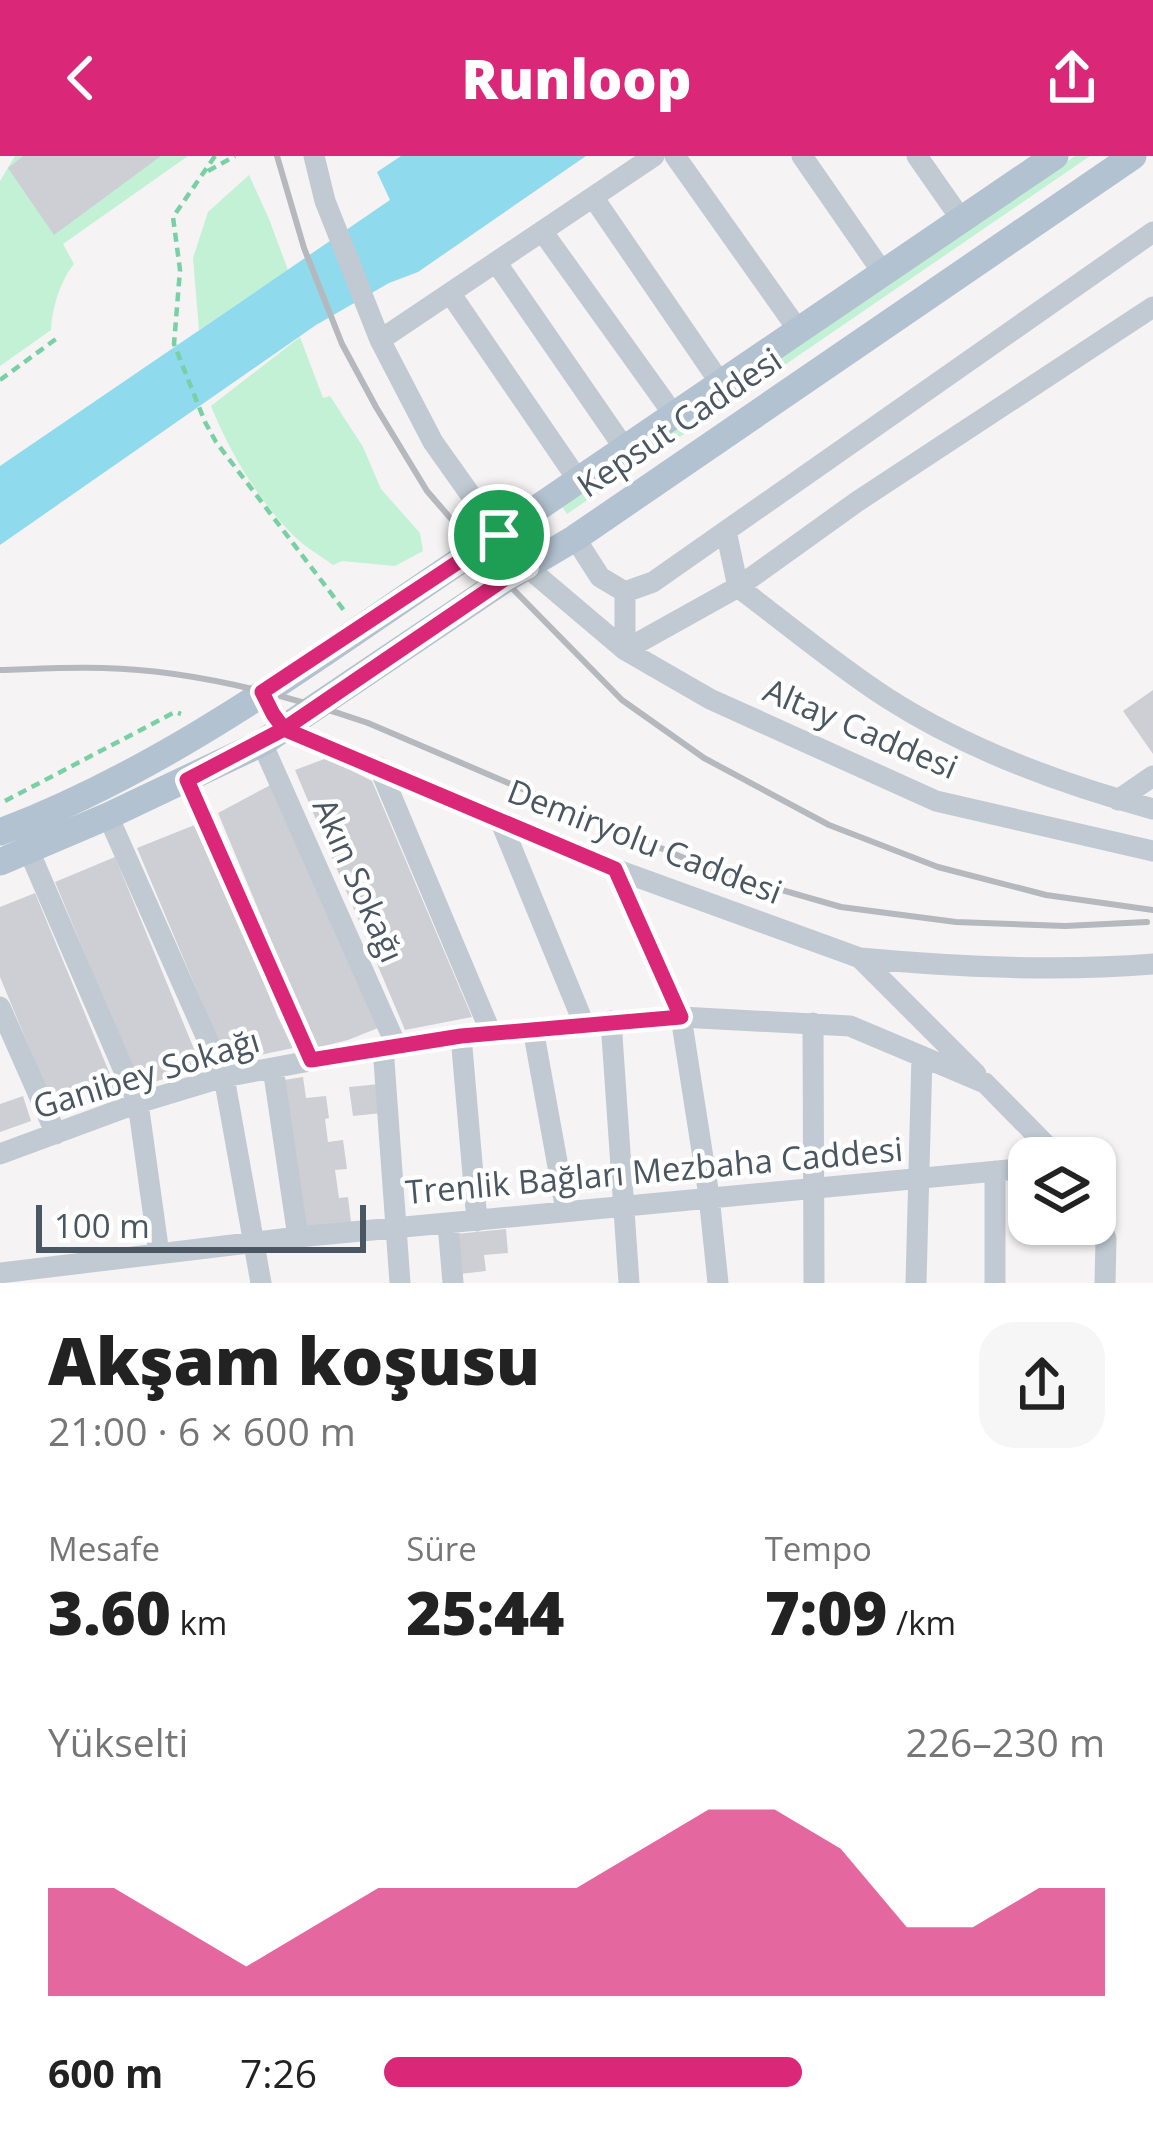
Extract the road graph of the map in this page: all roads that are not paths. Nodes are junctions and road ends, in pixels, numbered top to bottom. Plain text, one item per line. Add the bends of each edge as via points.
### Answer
1 (314, 156) edge
2 (654, 156) edge
3 (675, 156) edge
4 (802, 156) edge
5 (917, 156) edge
6 (1133, 156) edge
7 (1048, 158) edge
8 (593, 197) junction
9 (961, 219) junction
10 (542, 231) junction
11 (1153, 232) edge
12 (496, 262) junction
13 (883, 273) junction
14 (450, 293) junction
15 (1153, 307) edge
16 (799, 331) junction
17 (380, 340) junction
18 (721, 383) junction
19 (674, 415) junction
20 (625, 449) junction
21 (578, 480) junction
22 (726, 531) junction
23 (499, 535) junction
24 (574, 538) junction
25 (527, 567) junction
26 (738, 587) junction
27 (625, 592) junction
28 (625, 650) junction
29 (262, 692) junction
30 (273, 736) junction
31 (380, 767) junction
32 (1153, 776) edge
33 (187, 780) junction
34 (1118, 800) junction
35 (1153, 809) edge
36 (108, 816) junction
37 (500, 820) junction
38 (0, 832) edge
39 (29, 851) junction
40 (1153, 851) edge
41 (0, 862) edge
42 (615, 869) junction
43 (860, 958) junction
44 (1153, 964) edge
45 (0, 1006) edge
46 (681, 1017) junction
47 (610, 1021) junction
48 (813, 1023) junction
49 (584, 1024) junction
50 (533, 1029) junction
51 (490, 1033) junction
52 (461, 1036) junction
53 (389, 1046) junction
54 (922, 1056) junction
55 (311, 1060) junction
56 (273, 1068) junction
57 (224, 1077) junction
58 (986, 1083) junction
59 (138, 1103) junction
60 (56, 1134) junction
61 (1039, 1137) edge
62 (0, 1154) edge
63 (1008, 1170) edge
64 (994, 1171) junction
65 (918, 1178) junction
66 (813, 1187) junction
67 (709, 1196) junction
68 (622, 1206) junction
69 (566, 1211) junction
70 (477, 1221) junction
71 (448, 1224) junction
72 (396, 1227) junction
73 (298, 1237) junction
74 (255, 1243) junction
75 (1106, 1245) edge
76 (159, 1254) junction
77 (0, 1273) edge
78 (262, 1283) edge
79 (400, 1283) edge
80 (453, 1283) edge
81 (629, 1283) edge
82 (718, 1283) edge
83 (814, 1283) edge
84 (916, 1283) edge
85 (995, 1283) edge
86 (1105, 1283) edge

1 - 17 street, Altay Caddesi
2 - 8 street
3 - 16 street
4 - 13 street
5 - 9 street
6 - 24 main road, Kepsut Caddesi
7 - 9 main road, Kepsut Caddesi
8 - 10 street
8 - 18 street
9 - 13 main road, Kepsut Caddesi
10 - 12 street
10 - 19 street
11 - 22 street
12 - 14 street
12 - 20 street
13 - 16 main road, Kepsut Caddesi
14 - 17 street
14 - 21 street
15 - 26 street
16 - 18 main road, Kepsut Caddesi
17 - 23 street, Altay Caddesi via 433,442
18 - 19 main road, Kepsut Caddesi
19 - 20 main road, Kepsut Caddesi
20 - 21 main road, Kepsut Caddesi
21 - 23 main road, Kepsut Caddesi
22 - 26 street
22 - 27 street
23 - 25 street, Altay Caddesi
23 - 29 main road, Kepsut Caddesi
24 - 25 main road, Kepsut Caddesi
24 - 27 street via 600,577
25 - 28 street, Altay Caddesi
25 - 30 main road, Kepsut Caddesi
26 - 28 street
26 - 34 street via 887,698 984,750
27 - 28 street
28 - 40 street, Altay Caddesi via 710,699 936,801
29 - 30 street
29 - 38 main road, Kepsut Caddesi via 176,749
30 - 31 street, Demiryolu Caddesi
30 - 33 main road, Kepsut Caddesi
30 - 53 street, Akın Sokağı
31 - 37 street, Demiryolu Caddesi
31 - 51 street
32 - 34 street
33 - 36 main road, Kepsut Caddesi
33 - 55 street
34 - 35 street
36 - 39 main road, Kepsut Caddesi
36 - 57 street
37 - 42 street, Demiryolu Caddesi
37 - 49 street
39 - 41 main road, Kepsut Caddesi
39 - 59 street
42 - 43 street, Demiryolu Caddesi
42 - 46 street
43 - 44 street via 948,966
43 - 58 street, Demiryolu Caddesi
45 - 60 street
46 - 47 street, Ganibey Sokağı
46 - 48 street, Ganibey Sokağı
46 - 67 street
47 - 49 street, Ganibey Sokağı
47 - 68 street
48 - 54 street, Ganibey Sokağı via 850,1026
48 - 66 street
49 - 50 street, Ganibey Sokağı
50 - 51 street, Ganibey Sokağı
50 - 69 street
51 - 52 street, Ganibey Sokağı
52 - 53 street, Ganibey Sokağı
52 - 70 street
53 - 55 street, Ganibey Sokağı
53 - 72 street, Akın Sokağı
54 - 58 street, Ganibey Sokağı
54 - 65 street
55 - 56 street, Ganibey Sokağı
56 - 57 street, Ganibey Sokağı
56 - 73 street
57 - 59 street, Ganibey Sokağı
57 - 74 street
58 - 61 street, Ganibey Sokağı
59 - 60 street, Ganibey Sokağı
59 - 76 street
60 - 62 street, Ganibey Sokağı
63 - 64 street, Trenlik Bağları Mezbaha Caddesi
64 - 65 street, Trenlik Bağları Mezbaha Caddesi
64 - 85 street
65 - 66 street, Trenlik Bağları Mezbaha Caddesi
65 - 84 street
66 - 67 street, Trenlik Bağları Mezbaha Caddesi
66 - 83 street
67 - 68 street, Trenlik Bağları Mezbaha Caddesi
67 - 82 street
68 - 69 street, Trenlik Bağları Mezbaha Caddesi
68 - 81 street
69 - 70 street, Trenlik Bağları Mezbaha Caddesi
70 - 71 street, Trenlik Bağları Mezbaha Caddesi
71 - 72 street, Trenlik Bağları Mezbaha Caddesi
71 - 80 street
72 - 73 street, Trenlik Bağları Mezbaha Caddesi
72 - 79 street, Akın Sokağı
73 - 74 street, Trenlik Bağları Mezbaha Caddesi
74 - 76 street, Trenlik Bağları Mezbaha Caddesi
74 - 78 street
75 - 86 street
76 - 77 street, Trenlik Bağları Mezbaha Caddesi

